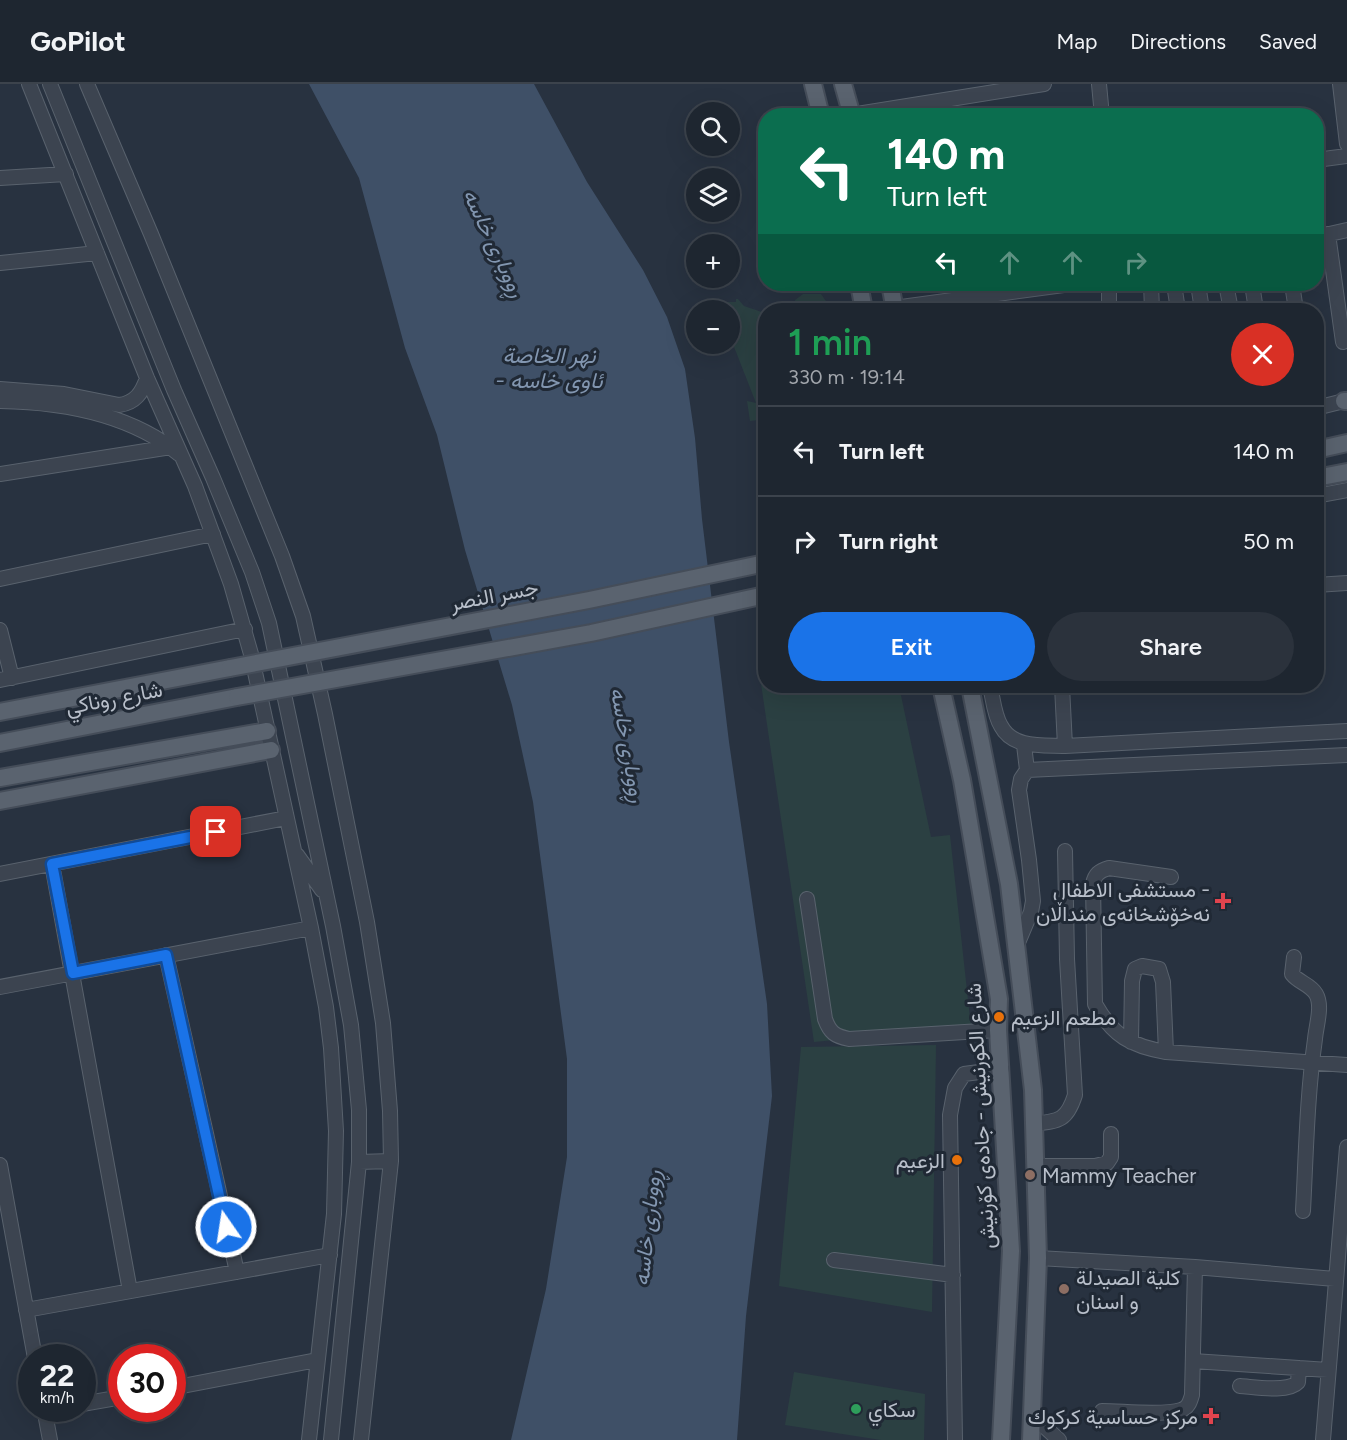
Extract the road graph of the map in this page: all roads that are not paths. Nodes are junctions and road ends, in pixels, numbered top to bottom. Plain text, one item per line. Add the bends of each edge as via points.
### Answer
1 (29, 84) edge
2 (50, 84) edge
3 (87, 84) edge
4 (813, 84) edge
5 (843, 84) edge
6 (1044, 84) edge
7 (1099, 84) edge
8 (1340, 84) edge
9 (58, 105) junction
10 (819, 108) edge
11 (849, 108) edge
12 (895, 108) edge
13 (1101, 108) edge
14 (41, 112) junction
15 (1347, 144) edge
16 (1347, 156) edge
17 (1324, 159) edge
18 (66, 174) junction
19 (0, 178) edge
20 (1347, 230) edge
21 (1324, 236) edge
22 (1324, 246) edge
23 (97, 253) junction
24 (0, 263) edge
25 (1025, 291) edge
26 (946, 303) edge
27 (1343, 342) dead end
28 (147, 378) junction
29 (0, 389) edge
30 (0, 401) edge
31 (1346, 401) edge
32 (1324, 406) edge
33 (101, 409) junction
34 (1347, 443) edge
35 (1324, 448) edge
36 (176, 452) junction
37 (1347, 472) edge
38 (0, 474) edge
39 (1324, 476) edge
40 (213, 478) junction
41 (195, 486) junction
42 (1347, 490) edge
43 (1324, 494) edge
44 (213, 534) junction
45 (758, 564) edge
46 (0, 579) edge
47 (1347, 583) edge
48 (1324, 584) edge
49 (758, 597) edge
50 (245, 629) junction
51 (0, 630) edge
52 (230, 668) joint
53 (6, 679) edge
54 (943, 693) edge
55 (971, 693) edge
56 (992, 693) edge
57 (1062, 693) edge
58 (0, 712) edge
59 (267, 731) junction
60 (1347, 731) edge
61 (0, 743) edge
62 (1024, 745) junction
63 (1065, 746) junction
64 (271, 750) junction
65 (1347, 755) edge
66 (1027, 770) junction
67 (0, 778) edge
68 (0, 801) edge
69 (286, 818) junction
70 (294, 851) junction
71 (1065, 851) dead end
72 (52, 864) junction
73 (0, 874) edge
74 (1171, 877) dead end
75 (327, 896) junction
76 (807, 899) dead end
77 (311, 928) junction
78 (1016, 947) junction
79 (166, 955) junction
80 (1294, 957) dead end
81 (73, 973) junction
82 (0, 987) edge
83 (998, 1030) junction
84 (1131, 1042) junction
85 (1166, 1052) junction
86 (1311, 1063) junction
87 (1347, 1065) edge
88 (1002, 1069) junction
89 (1034, 1124) junction
90 (1111, 1134) dead end
91 (1347, 1148) edge
92 (390, 1161) junction
93 (359, 1162) junction
94 (0, 1165) edge
95 (1035, 1166) junction
96 (1303, 1211) dead end
97 (330, 1255) junction
98 (1038, 1258) junction
99 (834, 1260) dead end
100 (1195, 1267) junction
101 (237, 1272) junction
102 (952, 1275) junction
103 (1335, 1279) junction
104 (130, 1291) junction
105 (26, 1310) junction
106 (32, 1344) edge
107 (317, 1360) junction
108 (1193, 1361) junction
109 (1299, 1368) junction
110 (1328, 1370) junction
111 (186, 1385) edge
112 (1240, 1386) dead end
113 (1102, 1411) dead end
114 (1032, 1415) junction
115 (46, 1422) edge
116 (50, 1440) edge
117 (309, 1440) edge
118 (331, 1440) edge
119 (361, 1440) edge
120 (955, 1440) edge
121 (1001, 1440) edge
122 (1031, 1440) edge
123 (1059, 1440) edge
124 (1323, 1440) edge

1 - 14 street
2 - 9 street
3 - 92 street via 282,556 303,616 369,933 383,1023
4 - 10 main road
5 - 11 main road
6 - 12 street
7 - 13 street
8 - 15 street
9 - 14 street
9 - 40 street
14 - 18 street
16 - 17 street
18 - 19 street
18 - 23 street
20 - 21 street
22 - 27 street
23 - 24 street
23 - 28 street
25 - 26 street
28 - 33 street via 140,394 130,402
28 - 36 street
29 - 33 street via 64,394
30 - 33 street
31 - 32 street
33 - 36 street via 149,433
34 - 35 main road
36 - 38 street
36 - 41 street
37 - 39 main road
40 - 41 street
40 - 75 street via 269,623
41 - 44 street
42 - 43 street
44 - 46 street
44 - 50 street
45 - 52 main road, جسر النصر, bridge
47 - 48 street
49 - 61 main road, شارع روناكي, bridge via 591,633
50 - 53 street
50 - 59 street
51 - 53 street
52 - 58 main road, شارع روناكي
54 - 83 main road, شارع الكورنيش - جادەی کۆرنیش via 962,780 999,999
55 - 78 main road via 1009,884
56 - 62 street via 1001,726
57 - 63 street
59 - 64 street
59 - 67 main road
60 - 63 street
62 - 63 street
62 - 66 street
64 - 68 main road
64 - 69 street
65 - 66 street
66 - 78 street via 1019,790 1032,901
69 - 70 street
69 - 72 street
70 - 75 street
70 - 77 street
71 - 89 street via 1076,1095 1070,1112 1058,1122
72 - 73 street
72 - 81 street
74 - 84 street via 1108,868 1095,876 1093,884 1095,1004 1103,1017
75 - 93 street via 351,1025 359,1110
76 - 83 street via 825,1019 834,1035 849,1039
77 - 79 street
77 - 97 street via 326,1007 334,1090 336,1173
78 - 89 main road
79 - 81 street
79 - 101 street
80 - 86 street via 1292,974 1317,994 1319,1007
81 - 82 street
81 - 104 street
83 - 88 main road, شارع الكورنيش - جادەی کۆرنیش
84 - 85 street via 1143,1049
84 - 85 street via 1135,969 1159,969
85 - 86 street
86 - 87 street
86 - 96 street
88 - 102 street via 964,1074 955,1088 950,1115
88 - 121 main road, شارع الكورنيش - جادەی کۆرنیش via 1011,1251
89 - 95 main road
90 - 95 street via 1112,1157 1107,1163
91 - 103 street
92 - 93 street
92 - 119 street
93 - 118 street
94 - 105 street
95 - 98 main road
97 - 101 street
97 - 107 street
98 - 100 street
98 - 114 main road
99 - 102 street
100 - 103 street
100 - 108 street
101 - 104 street
102 - 120 street
103 - 110 street
104 - 105 street
105 - 106 street
107 - 111 street
107 - 117 street
108 - 109 street
108 - 113 street via 1190,1404 1182,1410
109 - 110 street
109 - 112 street via 1294,1386
110 - 124 street
114 - 122 main road
114 - 123 street
115 - 116 street

